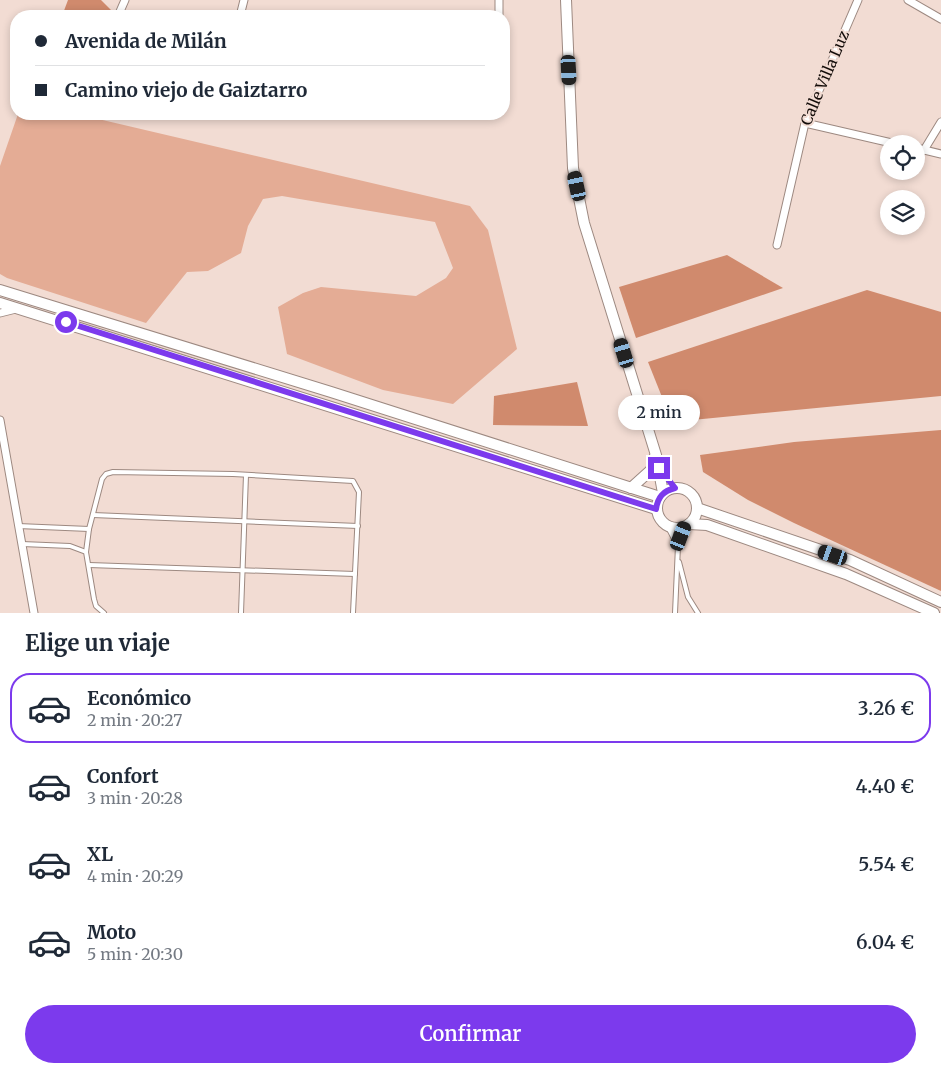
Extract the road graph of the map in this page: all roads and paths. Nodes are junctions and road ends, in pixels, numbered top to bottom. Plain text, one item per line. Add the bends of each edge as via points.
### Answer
1 (566, 0) edge
2 (858, 0) edge
3 (908, 0) edge
4 (941, 19) edge
5 (941, 122) edge
6 (805, 123) junction
7 (880, 140) edge
8 (925, 143) edge
9 (925, 150) edge
10 (941, 154) edge
11 (777, 245) dead end
12 (0, 290) edge
13 (0, 302) edge
14 (28, 310) junction
15 (0, 313) edge
16 (0, 420) edge
17 (656, 456) junction
18 (659, 468) junction
19 (246, 475) junction
20 (631, 488) junction
21 (675, 488) junction
22 (662, 495) junction
23 (697, 508) junction
24 (656, 509) junction
25 (93, 515) junction
26 (244, 521) junction
27 (667, 525) junction
28 (687, 525) junction
29 (18, 526) junction
30 (358, 526) junction
31 (89, 529) junction
32 (22, 544) junction
33 (678, 546) junction
34 (86, 552) junction
35 (677, 552) junction
36 (89, 565) junction
37 (242, 571) junction
38 (355, 574) junction
39 (941, 602) edge
40 (34, 613) edge
41 (104, 613) edge
42 (241, 613) edge
43 (353, 613) edge
44 (677, 613) edge
45 (698, 613) edge
46 (934, 613) edge

1 - 17 street via 573,168 584,223
2 - 6 street, Calle Villa Luz
3 - 4 street
5 - 8 street
6 - 7 street
6 - 11 street, Calle Villa Luz
9 - 10 street
12 - 20 street
13 - 14 street
14 - 15 street via 11,309
14 - 24 street
16 - 29 street
17 - 18 street
17 - 20 street via 651,470
18 - 21 street
18 - 22 street
19 - 25 lane via 113,472 102,479
19 - 26 lane
19 - 30 lane via 353,481 359,492
20 - 22 street
21 - 22 street
21 - 23 street via 693,496
22 - 24 street
23 - 28 street
23 - 39 street via 850,560
24 - 27 street
25 - 26 lane
25 - 31 lane
26 - 30 lane
26 - 37 lane
27 - 28 street via 676,528
27 - 33 lane
28 - 33 lane
28 - 46 street via 707,525 846,574
29 - 31 lane
29 - 32 street
30 - 38 lane
31 - 34 lane
32 - 34 lane via 70,546
32 - 40 street
33 - 35 lane
34 - 36 lane
35 - 44 lane
35 - 45 lane via 688,597
36 - 37 lane
36 - 41 lane via 96,606
37 - 38 lane
37 - 42 lane
38 - 43 lane

